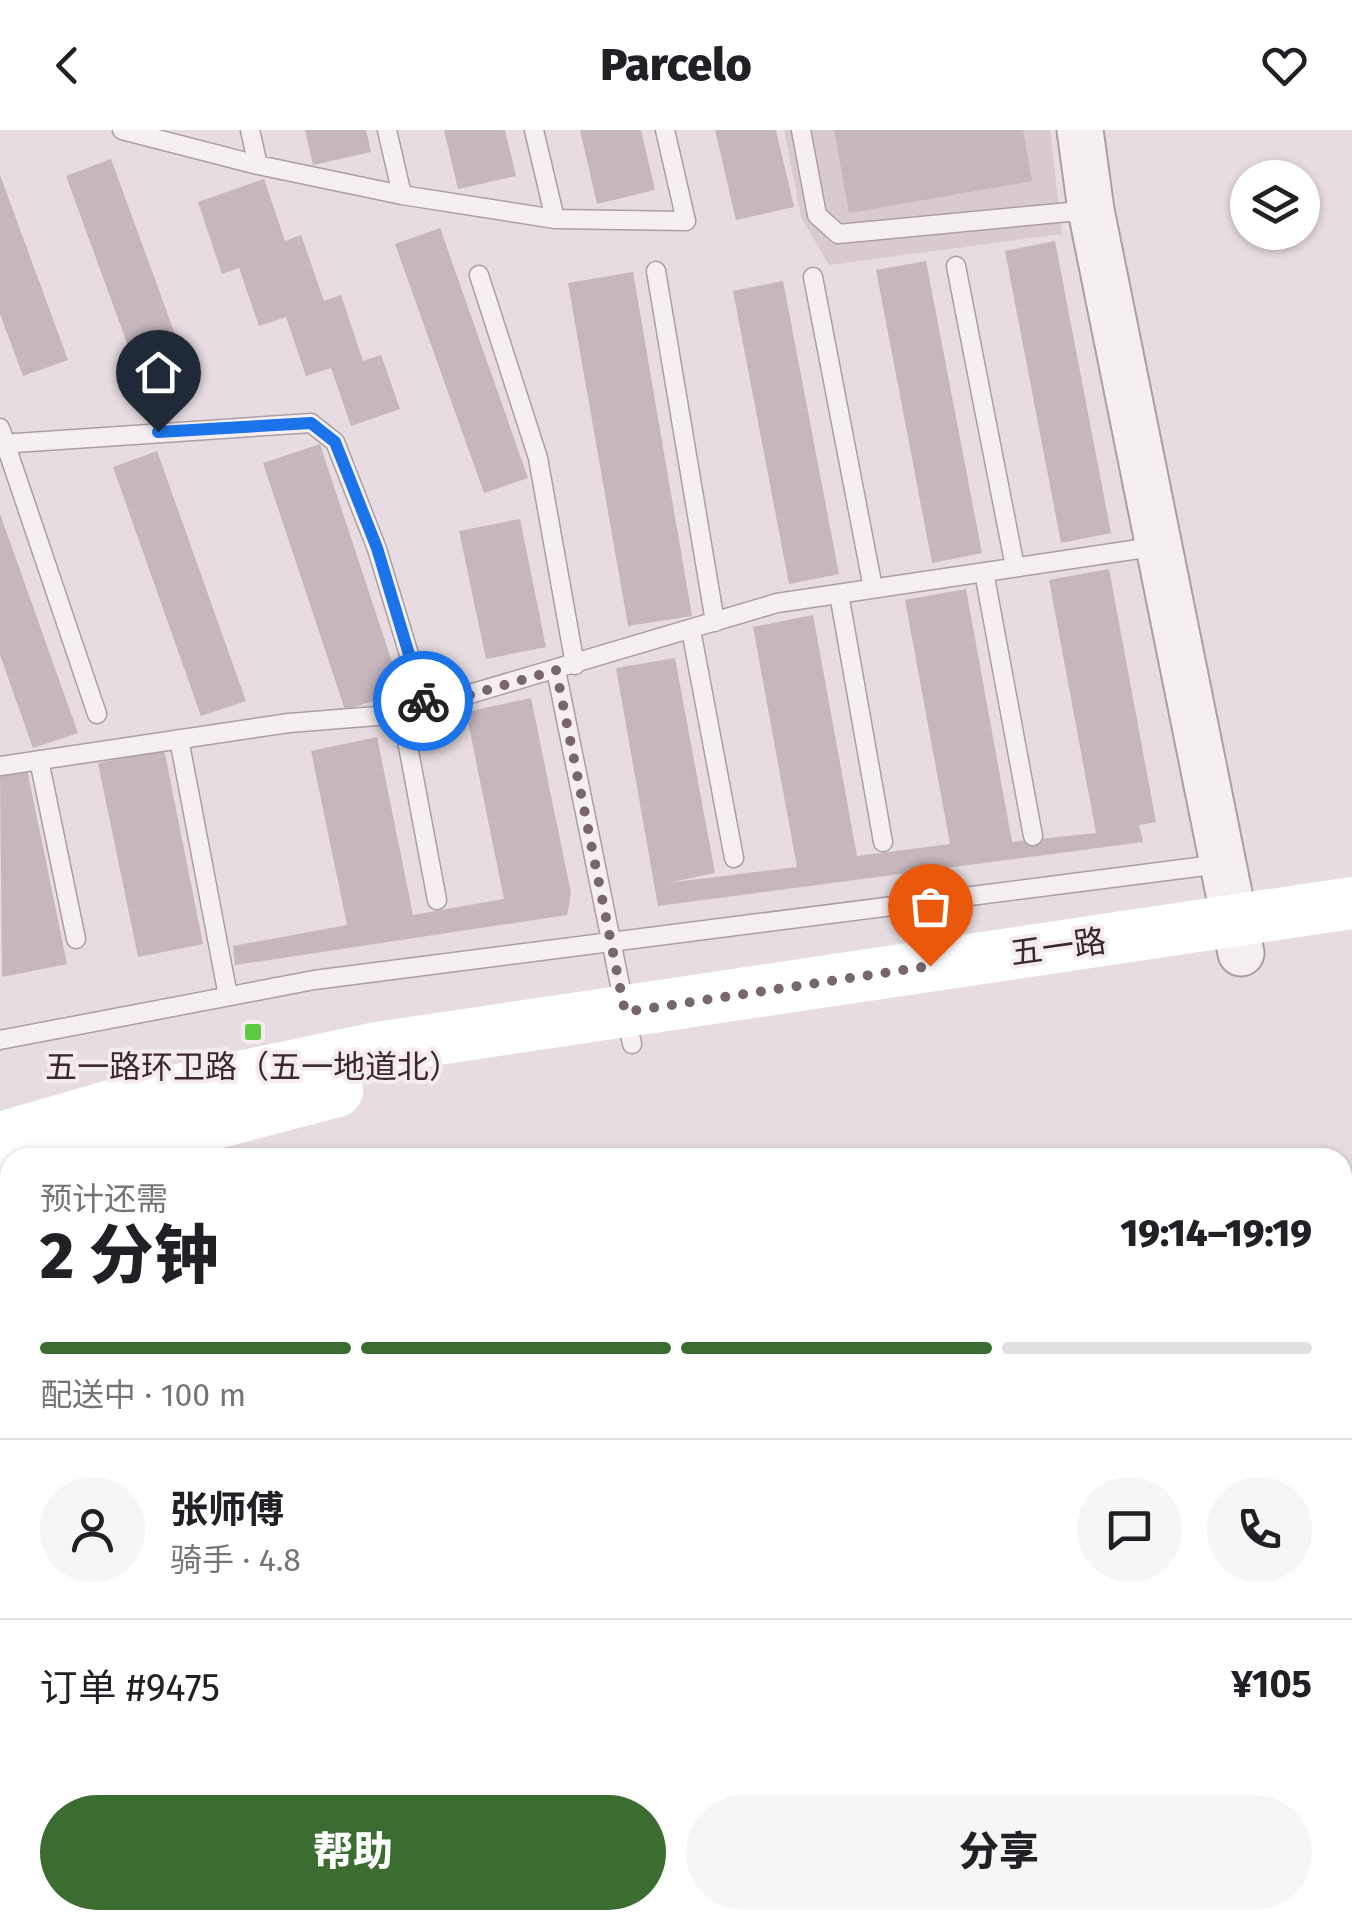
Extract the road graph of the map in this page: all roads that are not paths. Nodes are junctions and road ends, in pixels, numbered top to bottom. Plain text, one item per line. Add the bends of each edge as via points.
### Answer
1 (122, 130) edge
2 (250, 130) edge
3 (387, 130) edge
4 (534, 130) edge
5 (665, 130) edge
6 (801, 130) edge
7 (1080, 130) edge
8 (258, 166) junction
9 (402, 194) junction
10 (1091, 210) junction
11 (556, 218) junction
12 (956, 266) dead end
13 (656, 271) dead end
14 (478, 276) dead end
15 (813, 277) dead end
16 (2, 438) edge
17 (1159, 546) junction
18 (1015, 568) junction
19 (984, 572) junction
20 (873, 588) junction
21 (839, 594) junction
22 (715, 622) junction
23 (691, 630) junction
24 (576, 665) junction
25 (556, 670) junction
26 (425, 708) junction
27 (97, 714) dead end
28 (402, 714) junction
29 (180, 739) junction
30 (38, 760) junction
31 (0, 766) edge
32 (1034, 836) dead end
33 (883, 842) dead end
34 (734, 858) dead end
35 (1223, 864) junction
36 (437, 900) dead end
37 (1352, 903) edge
38 (1352, 936) edge
39 (1238, 937) junction
40 (76, 939) dead end
41 (612, 942) junction
42 (228, 996) junction
43 (628, 1028) junction
44 (0, 1040) edge
45 (0, 1138) edge
46 (120, 1148) edge

1 - 8 lane
2 - 8 lane
3 - 9 lane
4 - 11 lane
5 - 11 lane via 686,221
6 - 10 lane via 818,215 838,234
7 - 10 street
8 - 9 lane
9 - 11 lane
10 - 17 street
12 - 18 lane
13 - 22 lane
14 - 24 lane via 538,458
15 - 20 lane
16 - 26 lane via 311,423 335,442 377,548
16 - 27 lane
17 - 18 lane
17 - 35 street
18 - 19 lane
19 - 20 lane
19 - 32 lane
20 - 21 lane
21 - 22 lane
21 - 33 lane
22 - 23 lane
23 - 24 lane
23 - 34 lane
24 - 25 lane
25 - 26 lane
25 - 41 lane
26 - 28 lane
28 - 29 lane
28 - 36 lane
29 - 30 lane
29 - 42 lane
30 - 31 lane
30 - 40 lane
35 - 39 street
35 - 41 lane
37 - 39 main road, 五一路
38 - 39 main road, 五一路
39 - 43 main road, 五一路
41 - 42 lane
41 - 43 lane
42 - 44 lane
43 - 45 main road, 五一路 via 378,1048 132,1100
43 - 46 main road, 五一路 via 366,1083

